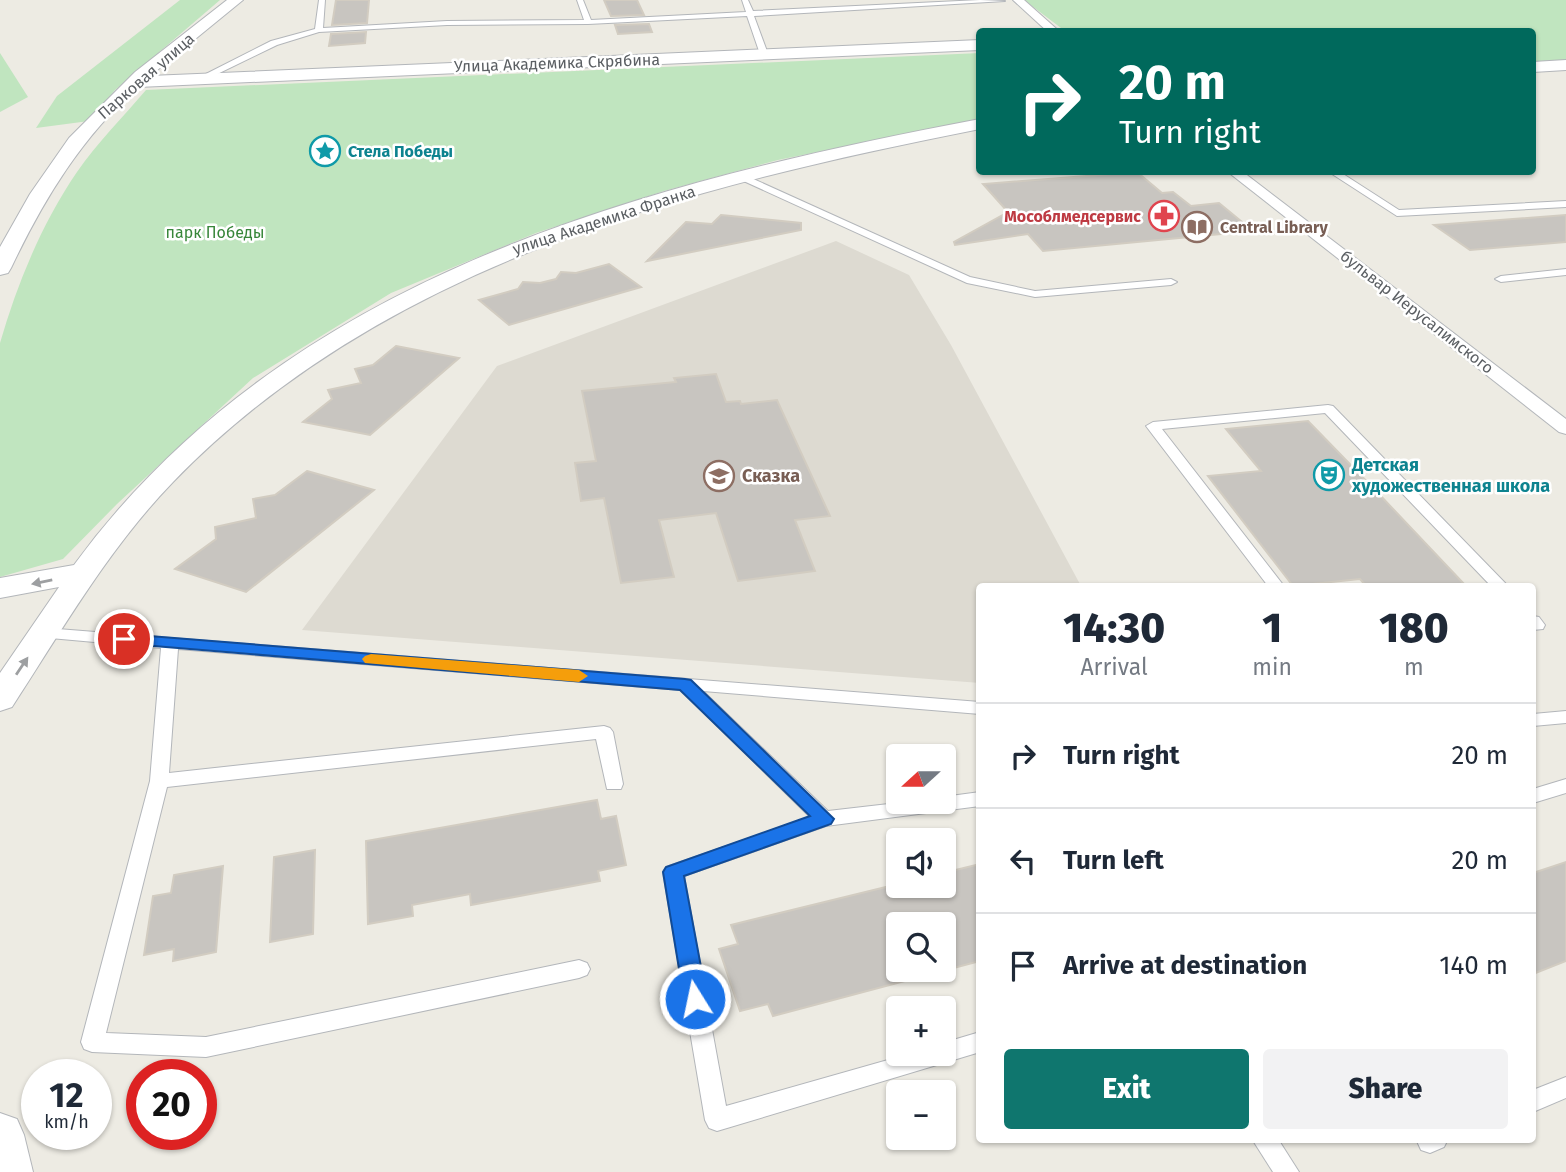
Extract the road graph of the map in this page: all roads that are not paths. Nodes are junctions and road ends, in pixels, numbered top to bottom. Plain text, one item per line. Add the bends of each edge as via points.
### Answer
1 (236, 0) edge
2 (322, 0) edge
3 (580, 0) edge
4 (745, 0) edge
5 (1018, 0) edge
6 (1002, 1) edge
7 (750, 14) junction
8 (588, 22) junction
9 (1050, 28) edge
10 (319, 30) junction
11 (976, 45) edge
12 (764, 54) junction
13 (1566, 65) edge
14 (1536, 67) edge
15 (202, 78) junction
16 (134, 82) junction
17 (976, 125) edge
18 (1239, 175) edge
19 (1339, 175) edge
20 (740, 176) junction
21 (1566, 204) edge
22 (0, 268) edge
23 (1566, 272) edge
24 (1501, 278) dead end
25 (1171, 282) dead end
26 (1566, 428) edge
27 (83, 573) junction
28 (1274, 583) edge
29 (1497, 583) edge
30 (0, 588) edge
31 (44, 633) junction
32 (170, 643) junction
33 (685, 684) junction
34 (0, 699) edge
35 (976, 708) edge
36 (1566, 717) edge
37 (1536, 720) edge
38 (159, 781) junction
39 (614, 784) dead end
40 (1566, 786) edge
41 (1536, 795) edge
42 (976, 800) edge
43 (824, 819) junction
44 (579, 969) dead end
45 (976, 1043) edge
46 (956, 1049) edge
47 (898, 1066) edge
48 (1566, 1087) edge
49 (1536, 1100) edge
50 (0, 1135) edge
51 (1267, 1143) edge
52 (8, 1172) edge
53 (1287, 1172) edge

1 - 16 street, Парковая улица
2 - 10 lane
3 - 8 lane
4 - 7 lane
5 - 9 street
6 - 7 lane
7 - 8 lane
7 - 12 lane
8 - 10 lane
10 - 15 lane via 274,43
11 - 12 street, Улица Академика Скрябина
12 - 15 street, Улица Академика Скрябина
13 - 14 street
15 - 16 street, Улица Академика Скрябина
16 - 22 street, Парковая улица via 88,127 54,172
17 - 20 street, улица Академика Франка
18 - 26 street, бульвар Иерусалимского
19 - 21 lane via 1397,213
20 - 25 lane via 967,280 1035,294
20 - 27 street, улица Академика Франка via 563,230 418,292 355,326 282,372 225,417 164,475
23 - 24 lane
27 -> 30 street
27 - 31 street, улица Академика Франка
28 - 29 lane via 1153,426 1328,409
31 - 32 lane
34 -> 31 street, улица Академика Франка
32 - 33 lane
32 - 38 lane
33 - 35 lane
33 - 43 lane
36 - 37 lane
38 - 39 lane via 604,733
38 - 44 lane via 92,1042 206,1046
40 - 41 lane
42 - 43 lane
43 - 47 lane via 673,872 717,1120
45 - 46 lane
48 - 49 lane
50 - 52 street
51 - 53 lane

